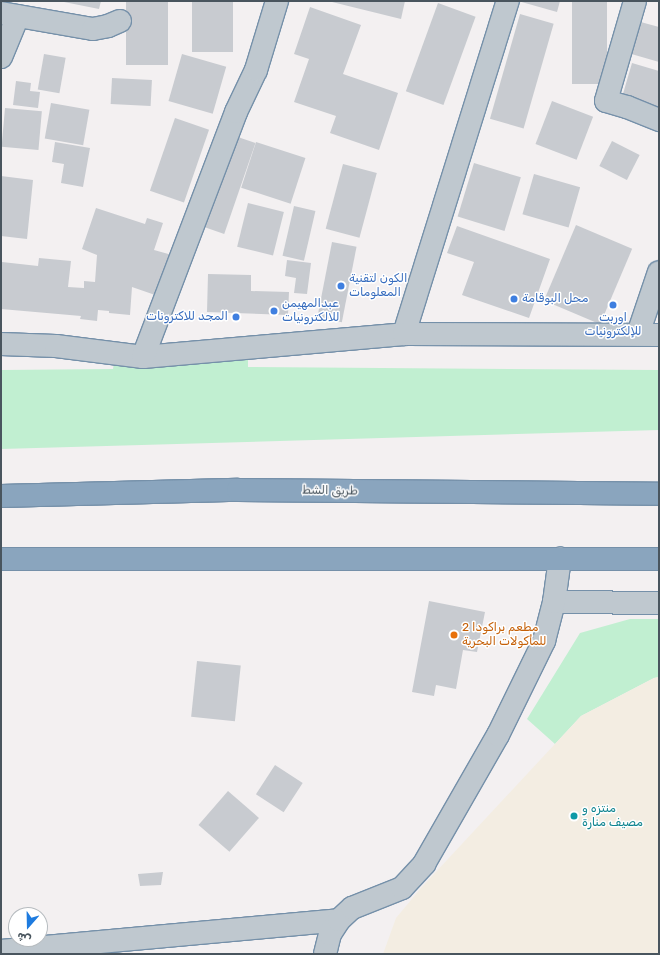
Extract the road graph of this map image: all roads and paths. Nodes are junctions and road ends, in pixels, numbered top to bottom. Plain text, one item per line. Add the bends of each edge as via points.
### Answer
1 (277, 1) edge
2 (508, 1) edge
3 (635, 1) edge
4 (10, 14) edge
5 (120, 21) dead end
6 (1, 57) edge
7 (659, 120) edge
8 (659, 272) edge
9 (404, 334) junction
10 (638, 334) junction
11 (659, 335) edge
12 (1, 344) edge
13 (143, 357) junction
14 (659, 494) edge
15 (1, 496) edge
16 (560, 558) junction
17 (1, 559) edge
18 (659, 559) edge
19 (554, 602) junction
20 (659, 603) edge
21 (339, 920) junction
22 (1, 951) edge
23 (325, 954) edge

1 - 13 street via 256,70 236,112
2 - 9 street
3 - 7 street via 606,101
4 - 5 street via 93,29
4 - 6 street
8 - 10 street
9 - 10 street
9 - 13 street
10 - 11 street
12 - 13 street via 56,346
14 - 15 highway, طريق الشط via 238,490
16 - 17 highway
16 - 18 highway
16 - 19 street
19 - 20 street
19 - 21 street via 544,641 498,735 424,864 402,888 352,908
21 - 22 street
21 - 23 street via 330,934

